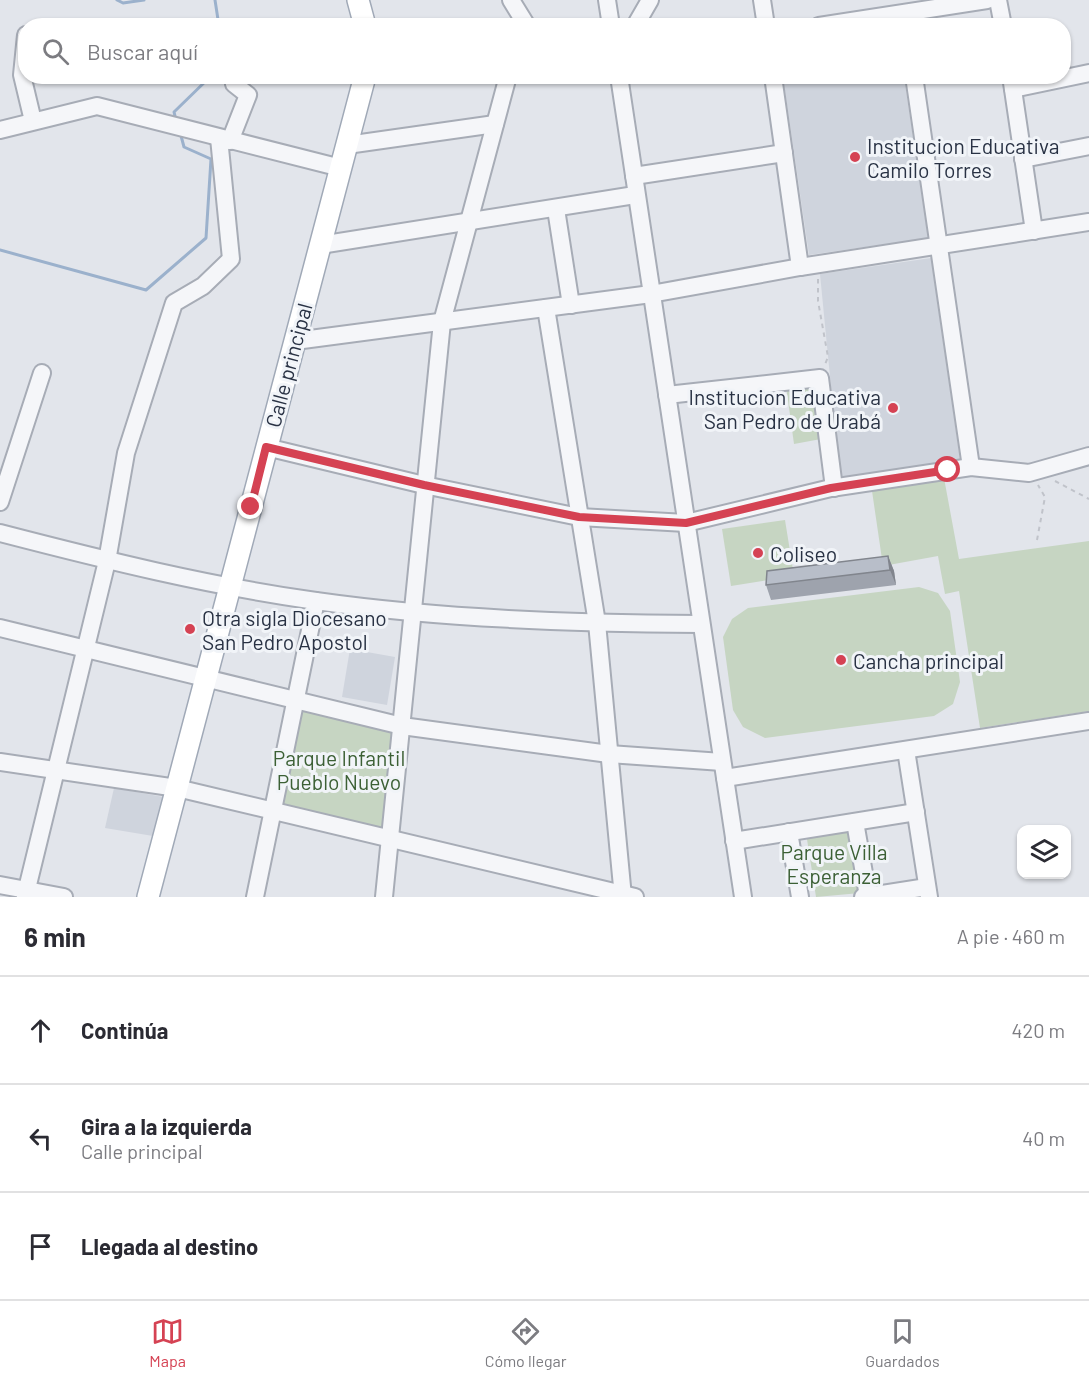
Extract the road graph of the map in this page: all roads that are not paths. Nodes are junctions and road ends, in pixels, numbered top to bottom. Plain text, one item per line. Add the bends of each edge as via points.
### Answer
1 (358, 0) edge
2 (511, 0) edge
3 (607, 0) edge
4 (650, 0) edge
5 (762, 0) edge
6 (987, 0) edge
7 (998, 0) edge
8 (929, 5) edge
9 (363, 18) edge
10 (522, 18) edge
11 (610, 18) edge
12 (639, 18) edge
13 (765, 18) edge
14 (908, 18) edge
15 (1001, 18) edge
16 (1089, 74) edge
17 (1071, 76) edge
18 (24, 84) edge
19 (234, 84) dead end
20 (363, 84) edge
21 (506, 84) edge
22 (620, 84) edge
23 (774, 84) edge
24 (916, 84) edge
25 (1012, 84) edge
26 (33, 121) junction
27 (495, 124) junction
28 (0, 130) edge
29 (225, 140) junction
30 (347, 145) junction
31 (1089, 146) edge
32 (784, 153) junction
33 (1023, 159) junction
34 (340, 168) junction
35 (634, 176) junction
36 (635, 195) junction
37 (556, 209) junction
38 (1089, 222) edge
39 (467, 224) junction
40 (1034, 231) junction
41 (320, 245) junction
42 (939, 246) junction
43 (808, 266) junction
44 (651, 294) junction
45 (571, 305) junction
46 (546, 308) junction
47 (442, 322) junction
48 (295, 341) junction
49 (42, 373) dead end
50 (667, 395) junction
51 (266, 447) junction
52 (1089, 456) edge
53 (971, 467) junction
54 (424, 485) junction
55 (834, 488) junction
56 (0, 502) edge
57 (579, 517) junction
58 (686, 523) junction
59 (0, 533) edge
60 (107, 561) junction
61 (231, 587) junction
62 (316, 601) junction
63 (415, 613) junction
64 (597, 623) junction
65 (701, 624) junction
66 (0, 628) edge
67 (85, 648) junction
68 (207, 678) junction
69 (296, 700) junction
70 (1089, 721) edge
71 (402, 726) junction
72 (906, 750) junction
73 (609, 754) junction
74 (0, 762) edge
75 (723, 770) junction
76 (55, 772) junction
77 (177, 788) junction
78 (916, 812) junction
79 (272, 813) junction
80 (855, 822) junction
81 (789, 832) junction
82 (390, 838) junction
83 (734, 841) junction
84 (0, 885) edge
85 (928, 892) edge
86 (26, 894) edge
87 (626, 896) edge
88 (868, 896) edge
89 (64, 897) edge
90 (148, 897) edge
91 (255, 897) edge
92 (384, 897) edge
93 (742, 897) edge
94 (800, 897) edge
95 (863, 897) edge

1 - 9 main road
2 - 10 street
3 - 11 street
4 - 12 street
5 - 13 street
6 - 8 street
7 - 15 street
8 - 14 street
16 - 17 street
18 - 26 street
19 - 29 street via 248,95
20 - 30 main road, Calle principal
21 - 27 street
22 - 35 street
23 - 32 street
24 - 42 street
25 - 33 street
26 - 28 street
26 - 29 street via 97,106
27 - 30 street
27 - 39 street
29 - 34 street
29 - 60 street via 231,259 203,286 174,303 126,453
30 - 34 main road, Calle principal
31 - 33 street
32 - 35 street
32 - 43 street
33 - 40 street
34 - 41 main road, Calle principal
35 - 36 street
36 - 37 street
36 - 44 street
37 - 39 street
37 - 45 street
38 - 40 street
39 - 41 street
39 - 47 street
40 - 42 street
41 - 48 main road, Calle principal
42 - 43 street
42 - 53 street
43 - 44 street
44 - 45 street
44 - 50 street
45 - 46 street
46 - 47 street
46 - 57 street
47 - 48 street
47 - 54 street
48 - 51 main road, Calle principal
49 - 56 street
50 - 55 street via 820,378
50 - 58 street
51 - 54 street
51 - 61 main road, Calle principal
52 - 53 street via 1029,473
53 - 55 street
54 - 57 street
54 - 63 street
55 - 58 street
57 - 58 street
57 - 64 street
58 - 65 street
59 - 60 street
60 - 61 street
60 - 67 street
61 - 62 street
61 - 68 main road, Calle principal
62 - 63 street
62 - 69 street
63 - 64 street
63 - 71 street
64 - 65 street
64 - 73 street
65 - 75 street
66 - 67 street
67 - 68 street
67 - 76 street
68 - 69 street
68 - 77 main road, Calle principal
69 - 71 street
69 - 79 street
70 - 72 street
71 - 73 street
71 - 82 street
72 - 75 street
72 - 78 street
73 - 75 street
73 - 87 street
74 - 76 street
75 - 83 street
76 - 77 street
76 - 86 street
77 - 79 street
77 - 90 main road, Calle principal
78 - 80 street
78 - 85 street
79 - 82 street
79 - 91 street
80 - 81 street
80 - 88 street
81 - 83 street
81 - 94 street
82 - 87 street
82 - 92 street
83 - 93 street
84 - 86 street
85 - 88 street
86 - 89 street
88 - 95 street

